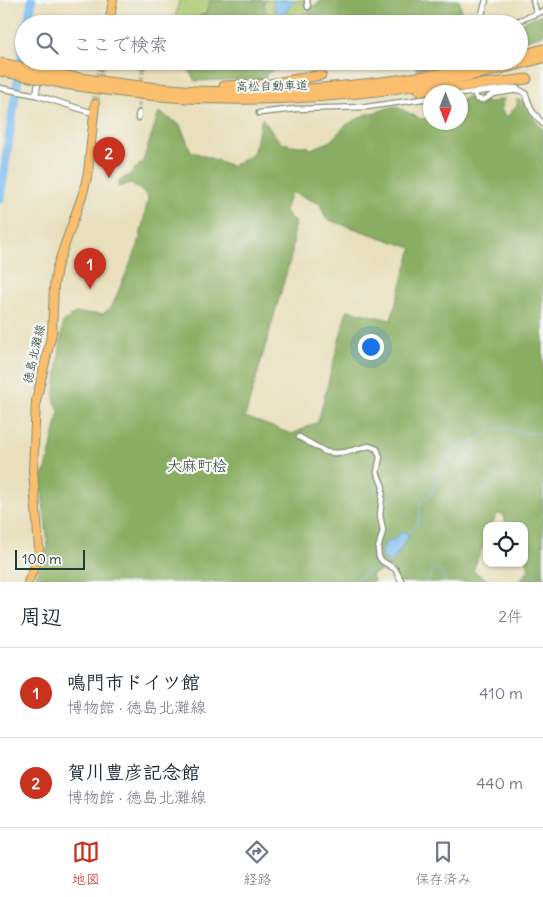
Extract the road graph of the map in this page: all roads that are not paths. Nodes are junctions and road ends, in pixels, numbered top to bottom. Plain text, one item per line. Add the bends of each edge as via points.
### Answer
1 (113, 0) edge
2 (307, 0) edge
3 (486, 0) edge
4 (533, 0) edge
5 (308, 7) dead end
6 (543, 11) edge
7 (536, 12) junction
8 (110, 15) edge
9 (481, 15) edge
10 (528, 16) edge
11 (543, 45) edge
12 (528, 48) edge
13 (543, 50) edge
14 (528, 54) edge
15 (543, 58) edge
16 (0, 62) edge
17 (528, 62) edge
18 (15, 66) edge
19 (29, 70) edge
20 (40, 70) edge
21 (460, 70) edge
22 (499, 70) edge
23 (0, 71) edge
24 (321, 75) dead end
25 (527, 78) dead end
26 (66, 80) junction
27 (136, 86) junction
28 (0, 88) edge
29 (520, 90) junction
30 (468, 93) edge
31 (355, 94) junction
32 (35, 95) junction
33 (475, 95) dead end
34 (423, 99) edge
35 (95, 104) tunnel mouth
36 (93, 113) junction
37 (259, 113) dead end
38 (543, 124) edge
39 (299, 437) dead end
40 (28, 582) edge
41 (402, 582) edge

1 - 8 main road
2 - 5 street
3 - 9 street
4 - 7 street
6 - 7 street
7 - 10 street
11 - 12 highway
13 - 14 highway
15 - 17 highway, 高松自動車道
16 - 18 highway, 高松自動車道, bridge
19 - 26 highway, 高松自動車道, bridge
20 - 32 street
21 - 27 highway, 高松自動車道 via 415,78 278,91 225,92
22 - 31 highway, 高松自動車道
23 - 26 highway, 高松自動車道, bridge
24 - 27 highway via 270,84
25 - 31 highway via 384,95
26 - 27 highway, 高松自動車道
26 - 31 highway, 高松自動車道 via 135,94 224,100
28 - 32 street
29 - 30 street via 511,88
29 - 33 street via 493,94 484,100 477,99
29 - 38 street
32 - 36 street
34 - 37 street via 366,107
35 - 36 main road, 徳島北灘線
36 - 40 main road, 徳島北灘線 via 88,173 57,267 52,333 36,401 33,471 39,549
39 - 41 street via 326,452 346,452 370,446 377,449 380,457 377,472 383,488 379,557 395,570

